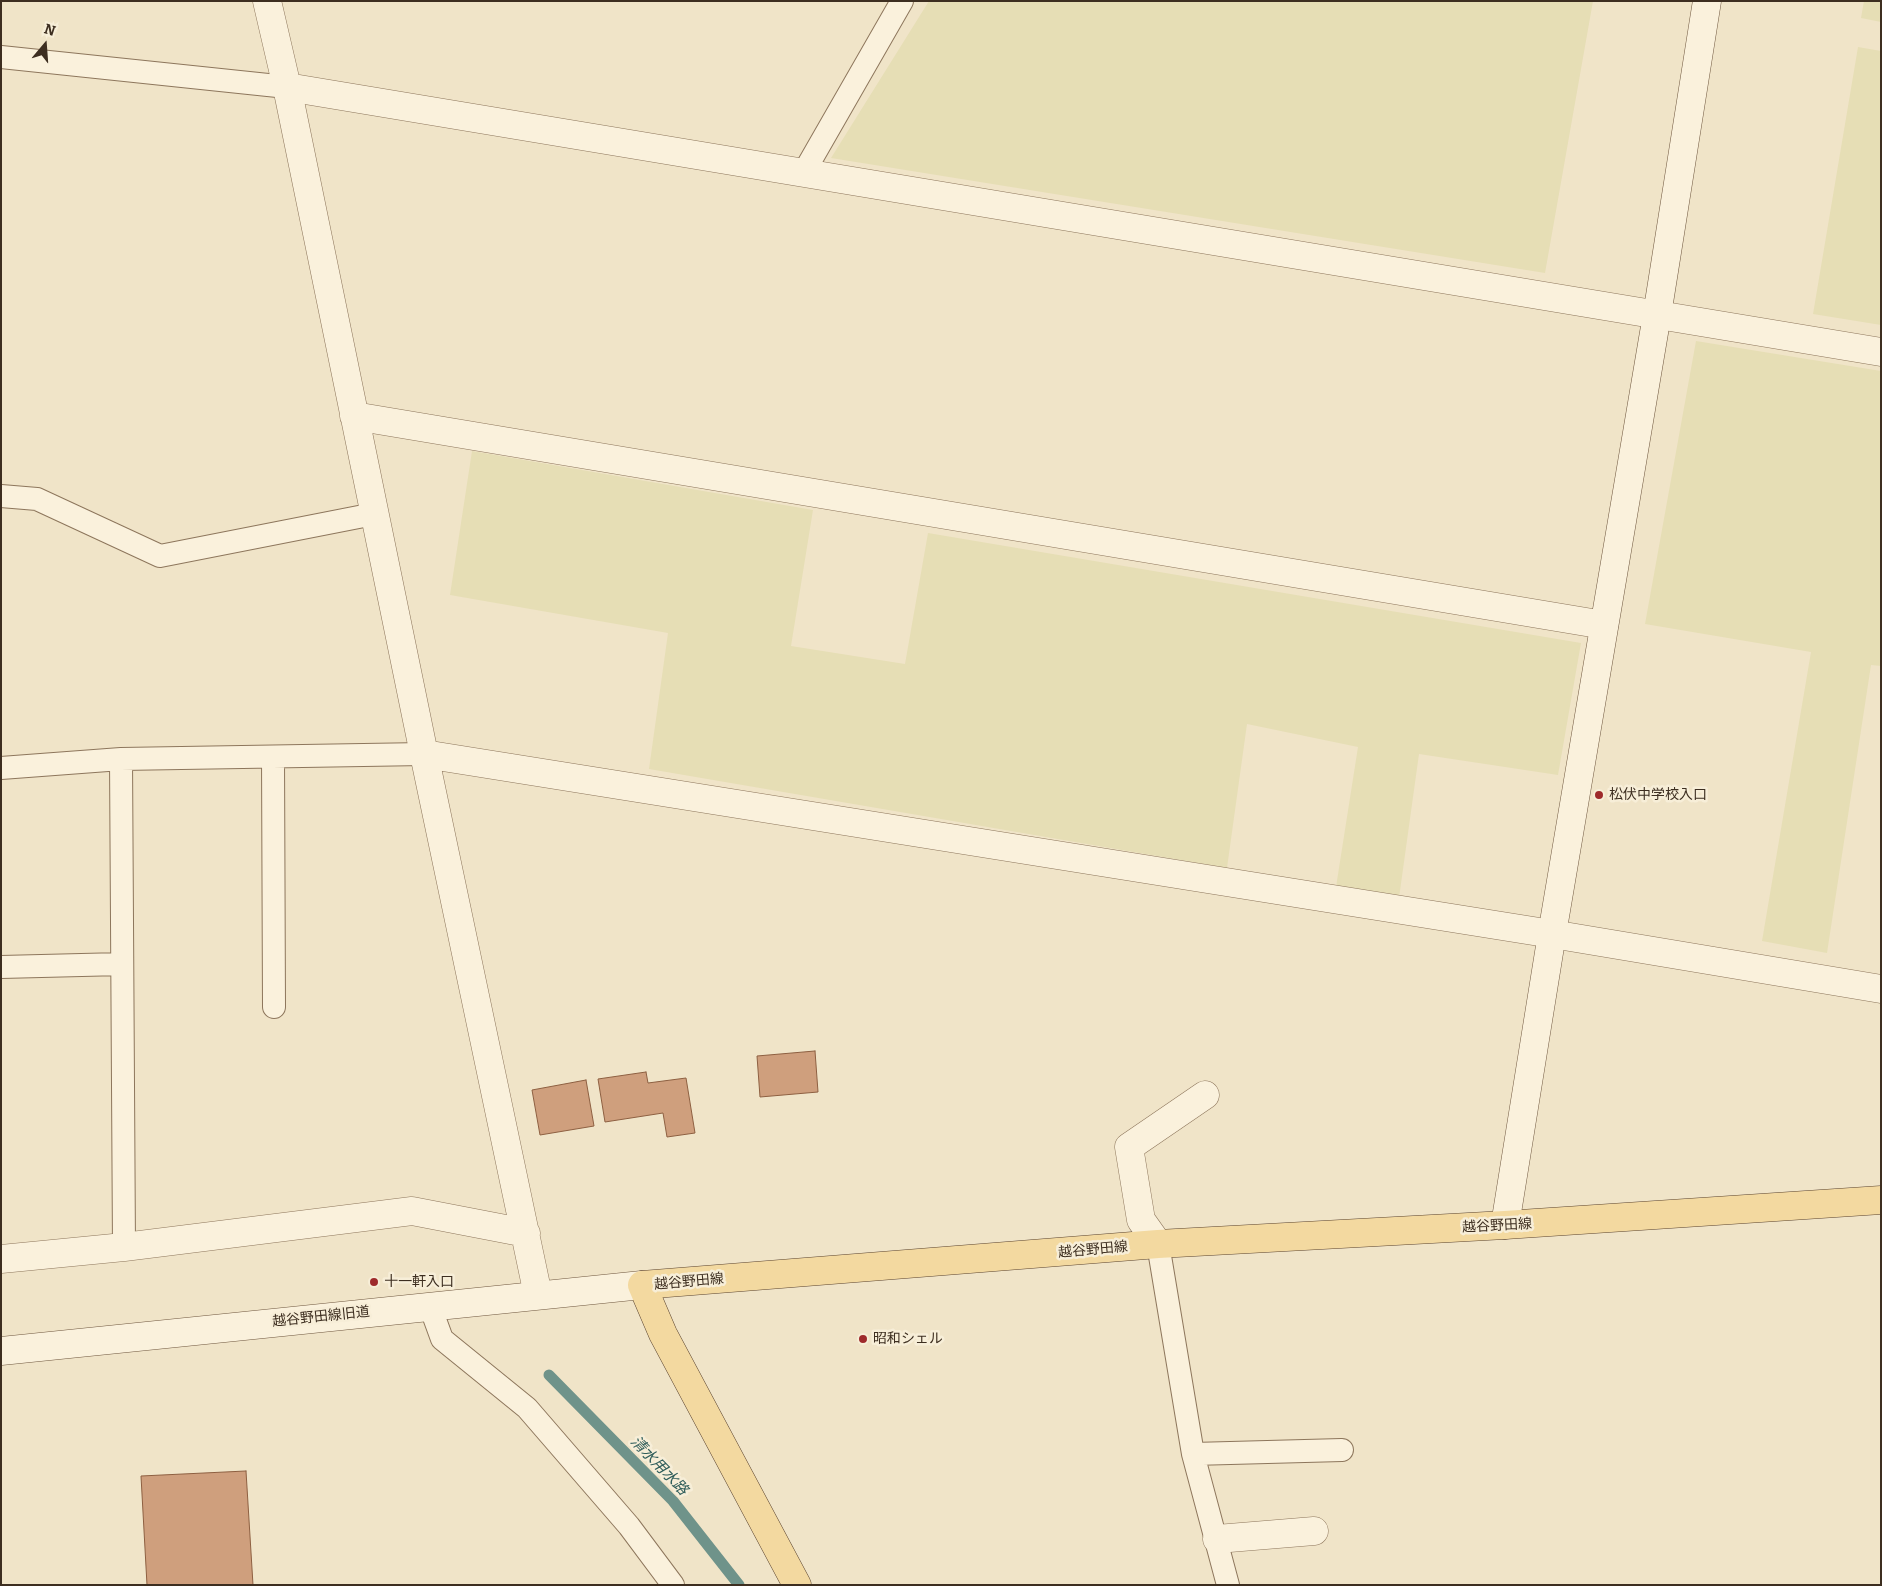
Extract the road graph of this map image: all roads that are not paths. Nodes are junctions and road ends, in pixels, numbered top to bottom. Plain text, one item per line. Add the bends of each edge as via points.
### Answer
1 (267, 1) edge
2 (902, 1) edge
3 (1707, 1) edge
4 (1, 57) edge
5 (287, 87) junction
6 (804, 172) junction
7 (1657, 315) junction
8 (1881, 352) edge
9 (354, 416) junction
10 (1, 496) edge
11 (374, 514) junction
12 (1604, 625) junction
13 (424, 754) junction
14 (273, 757) junction
15 (120, 759) junction
16 (1, 768) edge
17 (1552, 934) junction
18 (122, 964) junction
19 (1, 966) edge
20 (1881, 989) edge
21 (274, 1007) dead end
22 (1205, 1095) dead end
23 (1881, 1200) edge
24 (1504, 1225) junction
25 (526, 1233) junction
26 (1158, 1244) junction
27 (124, 1247) junction
28 (1, 1259) edge
29 (642, 1285) junction
30 (538, 1295) junction
31 (430, 1306) junction
32 (1, 1351) edge
33 (1342, 1450) dead end
34 (1193, 1454) junction
35 (1314, 1531) dead end
36 (1217, 1539) junction
37 (673, 1585) edge
38 (797, 1585) edge
39 (1228, 1585) edge

1 - 5 street
2 - 6 lane
3 - 7 street
4 - 5 lane
5 - 6 street
5 - 9 street
6 - 7 street
7 - 8 street
7 - 12 street
9 - 11 street
9 - 12 street
10 - 11 lane via 37,499 160,556
11 - 13 street
12 - 17 street
13 - 14 lane
13 - 17 street
13 - 25 street
14 - 15 lane
14 - 21 lane
15 - 16 lane
15 - 18 lane
17 - 20 street
17 - 24 street
18 - 19 lane
18 - 27 lane
22 - 26 street via 1129,1147 1141,1220
23 - 24 main road, 越谷野田線
24 - 26 main road, 越谷野田線
25 - 27 street via 412,1211
25 - 30 street
26 - 29 main road, 越谷野田線
26 - 34 lane
27 - 28 street
29 - 30 street, 越谷野田線旧道
29 - 38 main road, 越谷野田線 via 663,1334
30 - 31 street, 越谷野田線旧道
31 - 32 street, 越谷野田線旧道
31 - 37 lane via 442,1339 527,1408 629,1526
33 - 34 lane
34 - 36 lane
35 - 36 street
36 - 39 lane

